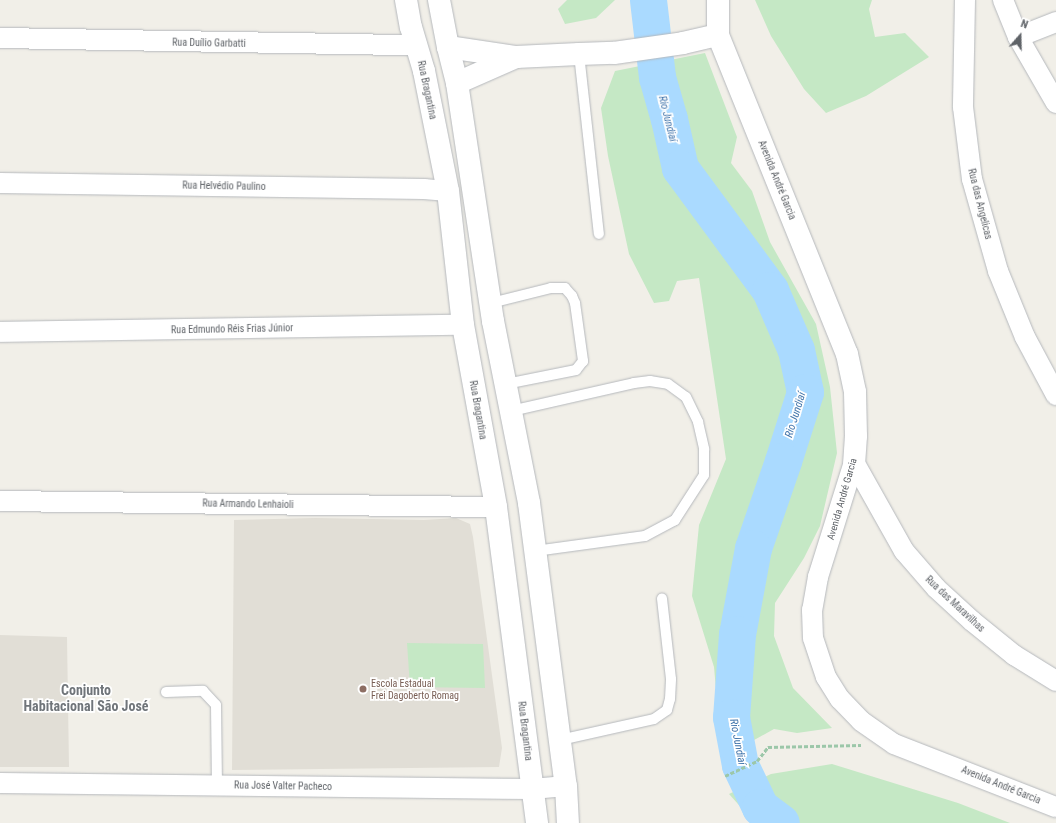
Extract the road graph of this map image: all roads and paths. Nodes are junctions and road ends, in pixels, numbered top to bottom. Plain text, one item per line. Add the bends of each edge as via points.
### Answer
1 (406, 0) edge
2 (439, 0) edge
3 (718, 0) edge
4 (965, 0) edge
5 (1004, 0) edge
6 (1056, 22) edge
7 (718, 35) junction
8 (1018, 37) junction
9 (0, 38) edge
10 (417, 45) junction
11 (579, 54) junction
12 (516, 57) junction
13 (452, 65) junction
14 (1056, 103) edge
15 (0, 183) edge
16 (448, 191) junction
17 (599, 234) dead end
18 (491, 303) junction
19 (463, 325) junction
20 (0, 332) edge
21 (506, 384) junction
22 (1056, 395) edge
23 (511, 411) junction
24 (854, 462) junction
25 (0, 501) edge
26 (496, 507) junction
27 (535, 551) junction
28 (662, 599) dead end
29 (1056, 681) edge
30 (166, 692) dead end
31 (560, 740) junction
32 (894, 744) junction
33 (725, 776) dead end
34 (0, 783) edge
35 (217, 786) junction
36 (566, 786) junction
37 (532, 789) junction
38 (1056, 807) edge
39 (537, 823) edge
40 (568, 823) edge

1 - 10 main road, Rua Bragantina
2 - 13 main road
3 - 7 main road, Avenida André Garcia
4 - 22 street, Rua das Angelicas via 963,107 972,178 998,271 1025,337
5 - 8 street
6 - 8 street
7 - 11 main road via 614,53
7 - 24 main road, Avenida André Garcia via 847,354 855,392
8 - 14 street
9 - 10 street, Rua Duílio Garbatti
10 - 16 main road, Rua Bragantina
11 - 12 main road
11 - 17 lane
12 - 13 main road
12 - 13 main road
13 - 18 main road
15 - 16 street, Rua Helvédio Paulino
16 - 19 main road, Rua Bragantina
18 - 21 main road
18 - 21 lane via 551,288 565,288 575,303 583,361 576,370
19 - 20 street, Rua Edmundo Réis Frias Júnior
19 - 26 main road, Rua Bragantina
21 - 23 main road
23 - 27 main road via 529,503
23 - 27 lane via 650,380 668,384 686,397 698,422 704,449 704,475 675,520 645,536
24 - 29 street, Rua das Maravilhas via 904,551 936,588 1014,655
24 - 32 street, Avenida André Garcia via 818,577 812,610 813,638 826,677 840,699 861,721
25 - 26 street, Rua Armando Lenhaioli
26 - 37 main road, Rua Bragantina
27 - 31 main road
28 - 31 lane via 671,679 670,699 666,710 654,719
30 - 35 lane via 203,692 216,705
31 - 36 main road
32 - 33 path via 768,748 757,761
32 - 38 street, Avenida André Garcia
34 - 35 street, Rua José Valter Pacheco
35 - 37 street, Rua José Valter Pacheco
36 - 37 street, Rua José Valter Pacheco
36 - 40 main road
37 - 39 main road, Rua Bragantina

